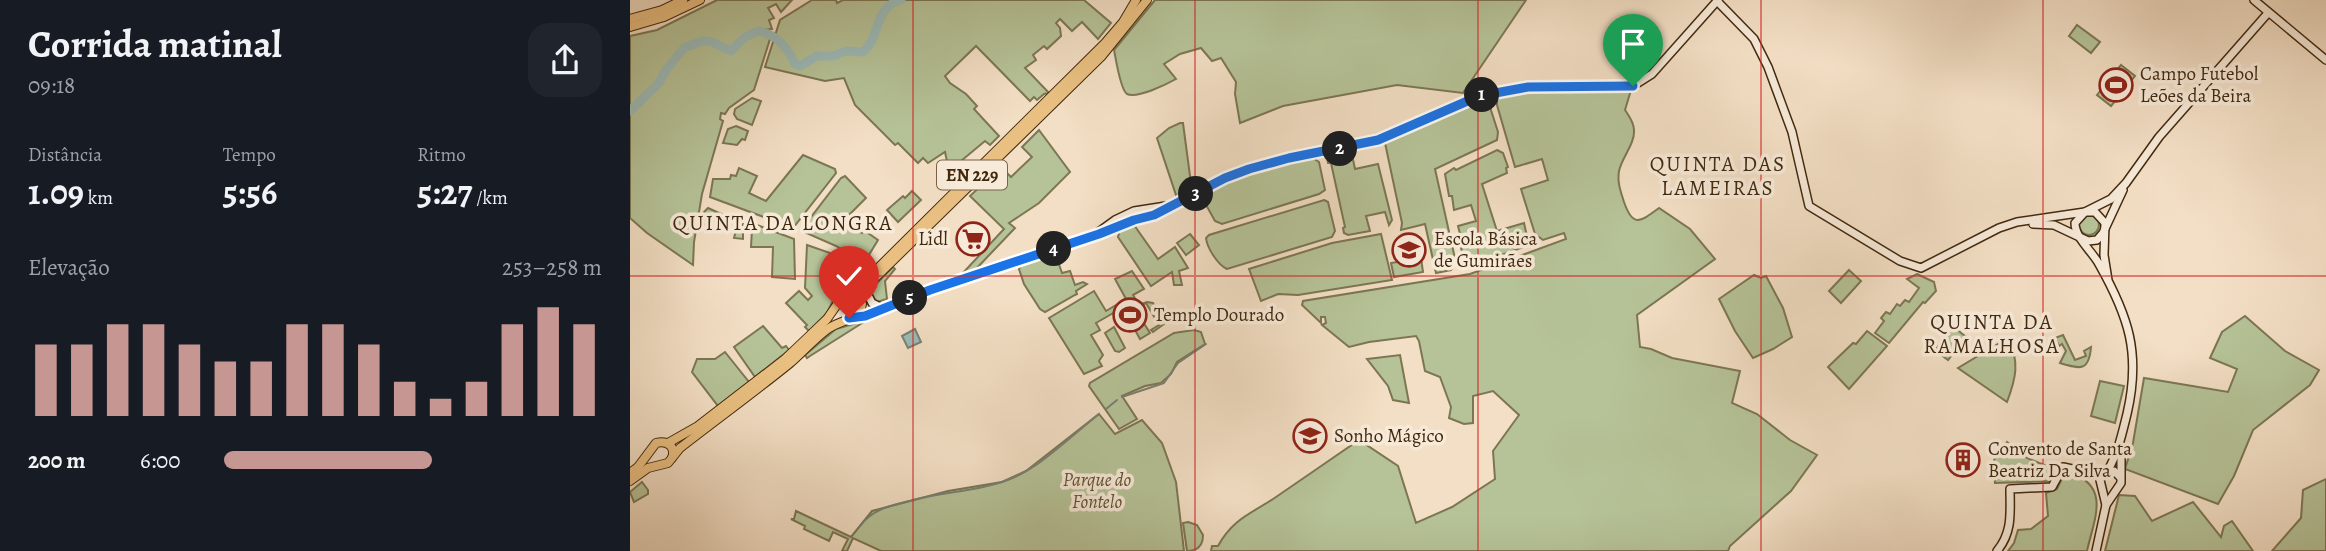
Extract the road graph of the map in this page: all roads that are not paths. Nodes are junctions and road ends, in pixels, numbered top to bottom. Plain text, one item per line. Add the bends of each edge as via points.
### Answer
1 (683, 0) edge
2 (699, 0) edge
3 (1136, 0) edge
4 (1147, 0) edge
5 (2254, 0) edge
6 (1718, 1) edge
7 (2268, 13) junction
8 (630, 19) edge
9 (630, 27) edge
10 (2326, 60) edge
11 (2126, 183) junction
12 (2085, 212) junction
13 (2017, 222) junction
14 (2105, 229) junction
15 (2079, 237) junction
16 (2108, 280) junction
17 (866, 290) junction
18 (846, 295) junction
19 (839, 302) junction
20 (862, 302) junction
21 (883, 308) junction
22 (855, 317) junction
23 (2121, 439) junction
24 (668, 443) junction
25 (650, 451) junction
26 (672, 458) junction
27 (660, 465) junction
28 (2106, 471) junction
29 (2084, 472) junction
30 (630, 473) edge
31 (2120, 477) junction
32 (630, 481) edge
33 (2101, 485) junction
34 (2117, 489) junction
35 (2106, 505) junction
36 (1997, 551) edge
37 (2096, 551) edge

1 - 8 main road
2 - 9 main road
3 - 18 main road, EN 229 via 1097,52
4 - 17 main road, EN 229 via 1101,57
5 - 7 street
6 - 13 street via 1754,39 1768,66 1797,149 1809,206 1900,261 1921,268
6 - 21 street via 1652,74 1633,86 1534,87 1471,99 1378,140 1249,169 1151,212 1134,211 1090,237
7 - 10 street
7 - 11 street
11 - 12 street via 2111,199
11 - 14 street
12 - 13 street
12 - 14 street via 2100,215
12 - 15 street via 2075,223
13 - 15 street via 2054,225
14 - 15 street via 2092,241
14 - 16 street
15 - 16 street
16 - 23 street via 2134,353 2133,388
17 - 20 main road, EN 229
17 - 21 street via 872,303
18 - 19 main road, EN 229
18 - 20 main road
19 - 22 main road via 842,315
19 - 24 main road, EN 229 via 785,359 698,426
20 - 21 street
20 - 22 main road, EN 229
21 - 22 street
22 - 26 main road via 826,329
23 - 28 street
23 - 31 street
24 - 25 main road, EN 229 via 656,443
24 - 26 main road
25 - 27 main road
25 - 30 main road, EN 229
26 - 27 main road
27 - 32 main road
28 - 29 street
28 - 31 street
28 - 33 street
29 - 33 street
29 - 36 street via 2063,467 2052,487 2010,489 2010,524
31 - 34 street
33 - 34 street via 2110,491
33 - 35 street
34 - 35 street
35 - 37 street

